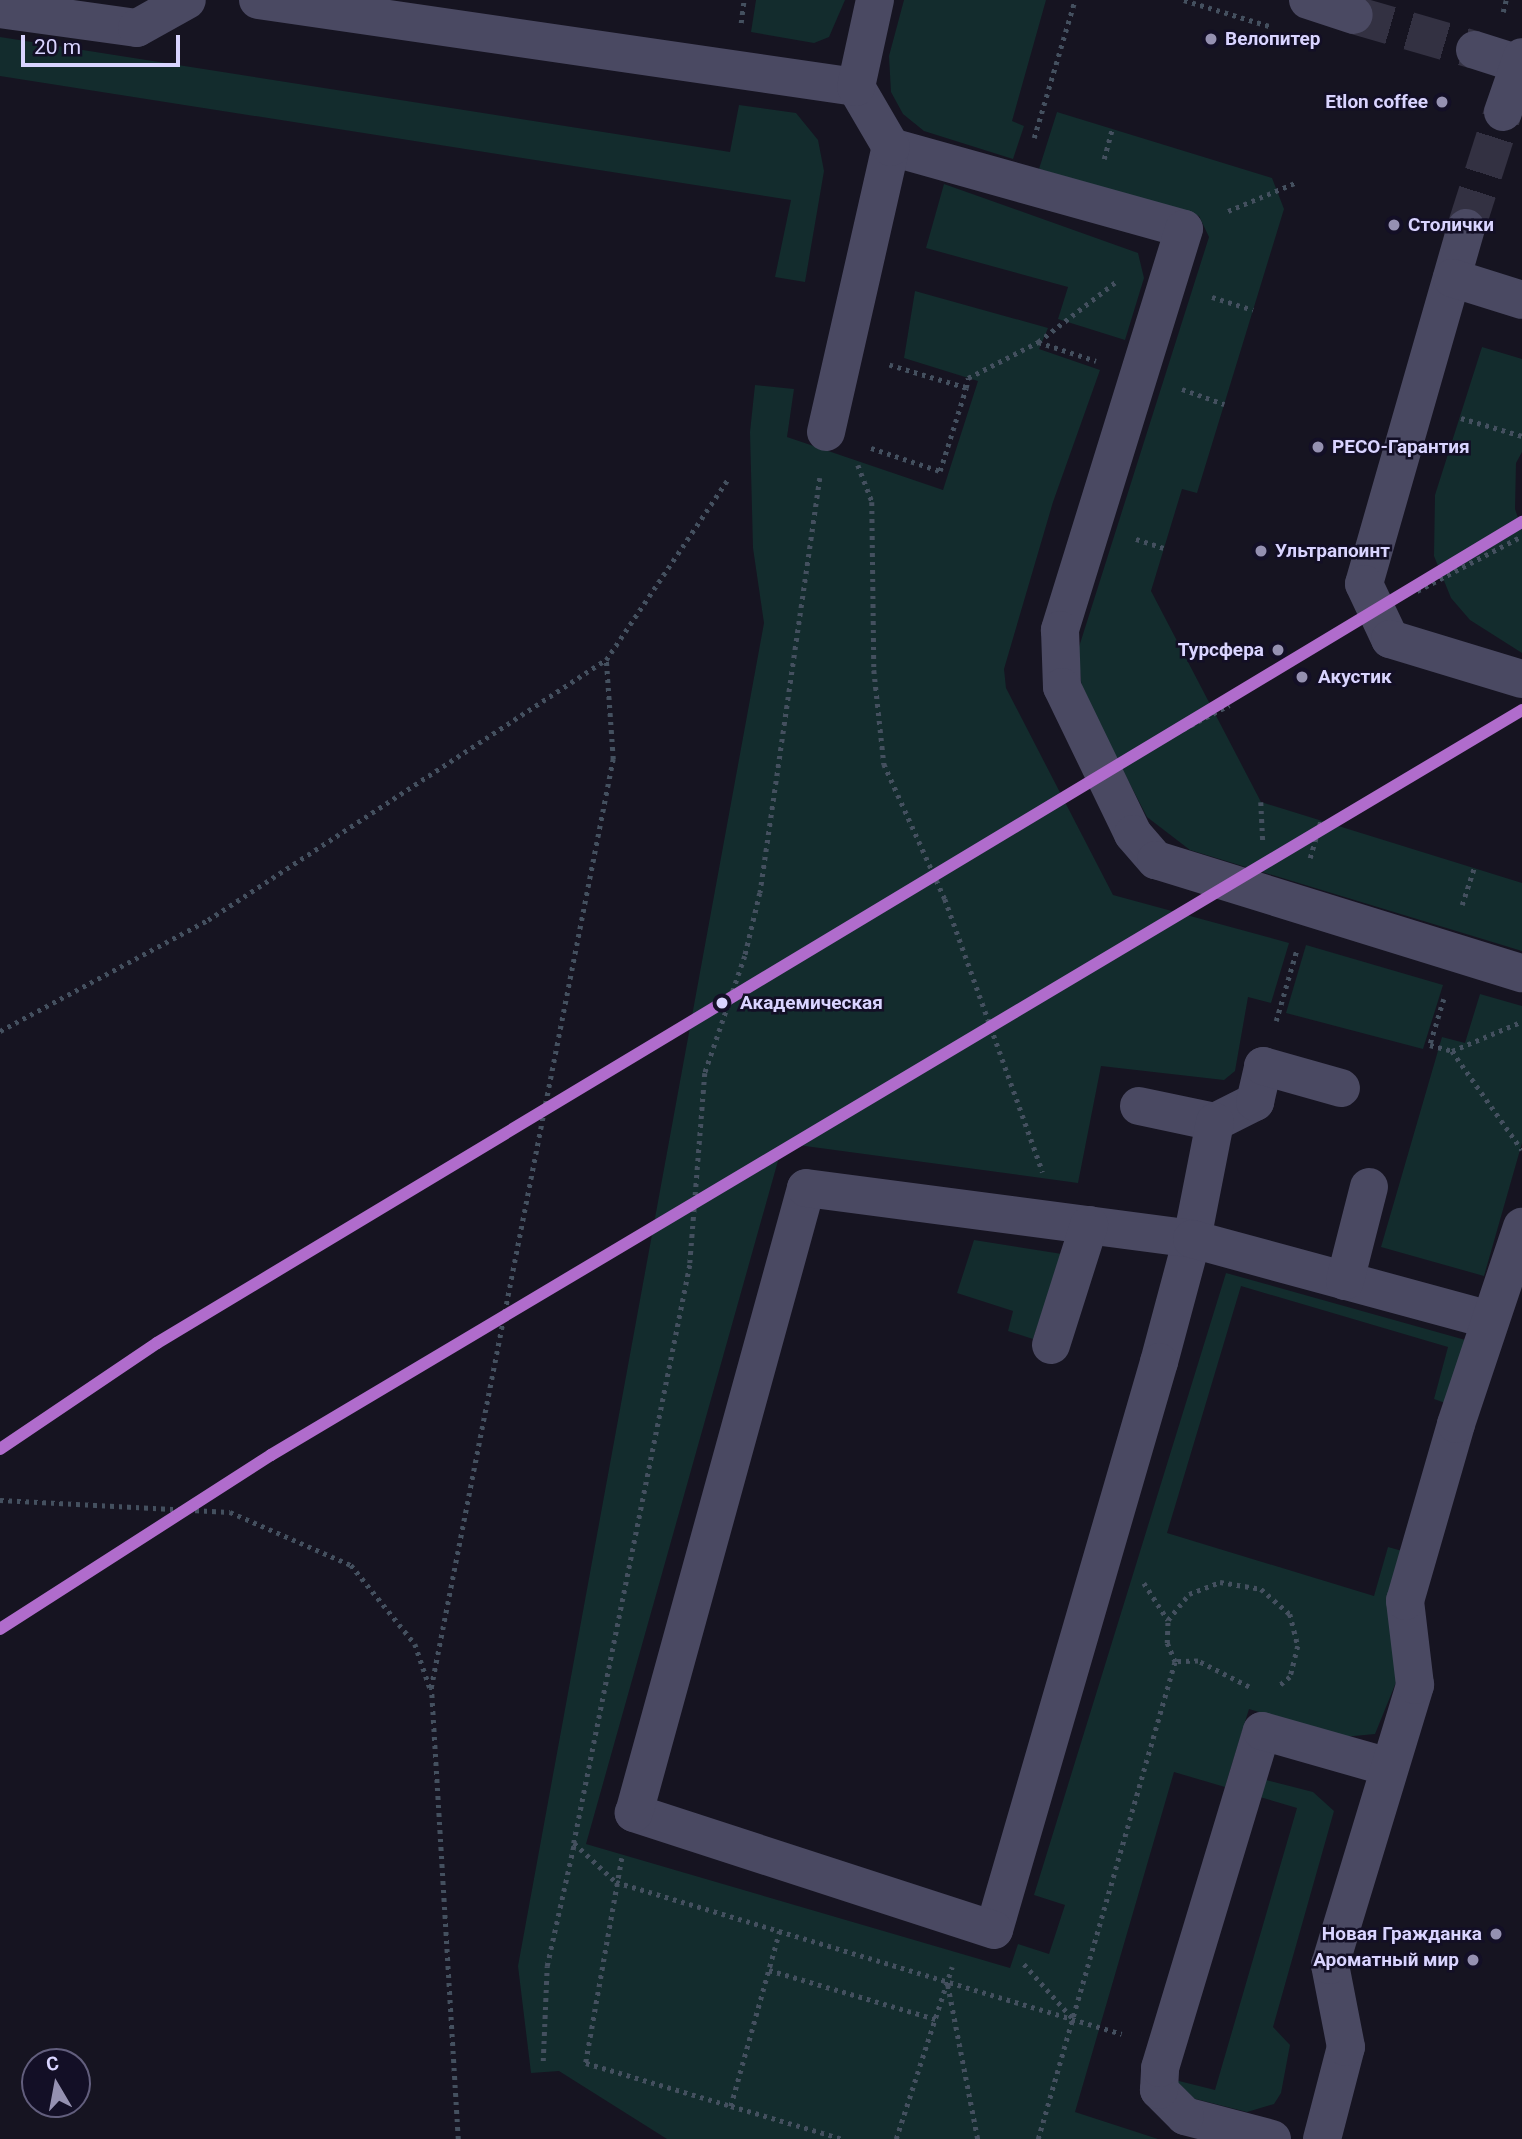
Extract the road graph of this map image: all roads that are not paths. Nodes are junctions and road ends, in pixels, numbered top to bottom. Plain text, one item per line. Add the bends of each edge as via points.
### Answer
1 (187, 0) edge
2 (258, 0) edge
3 (875, 0) edge
4 (1308, 0) edge
5 (0, 9) edge
6 (1354, 15) tunnel mouth
7 (1475, 50) tunnel mouth
8 (1521, 62) edge
9 (856, 87) junction
10 (1503, 112) tunnel mouth
11 (891, 147) junction
12 (1466, 228) tunnel mouth
13 (1452, 278) junction
14 (1522, 300) edge
15 (838, 436) road end
16 (1522, 679) edge
17 (1522, 973) edge
18 (1341, 1088) dead end
19 (1139, 1106) dead end
20 (1215, 1122) junction
21 (1369, 1187) dead end
22 (1072, 1223) junction
23 (1192, 1239) junction
24 (1520, 1241) edge
25 (1345, 1281) junction
26 (1490, 1320) junction
27 (1051, 1345) dead end
28 (1388, 1767) junction
29 (1194, 2129) edge
30 (1272, 2139) edge
31 (1322, 2139) edge

1 - 5 lane via 137,28
2 - 9 lane
3 - 9 lane
4 - 6 lane
7 - 8 lane
8 - 10 lane
9 - 11 lane
11 - 15 lane via 843,352
11 - 17 lane via 1184,229 1060,630 1062,687 1133,834 1156,860
12 - 13 lane
13 - 14 lane
13 - 16 lane via 1364,584 1390,639
18 - 20 lane via 1263,1066 1255,1102
19 - 20 lane
20 - 23 lane
21 - 25 lane
22 - 23 lane
22 - 23 lane via 806,1188 634,1813 979,1926
22 - 27 lane
23 - 25 lane
24 - 26 lane
25 - 26 lane
26 - 28 lane via 1405,1601 1415,1685
28 - 29 lane via 1264,1715 1167,2046 1160,2090
28 - 31 lane via 1330,1965 1346,2047
29 - 30 lane

